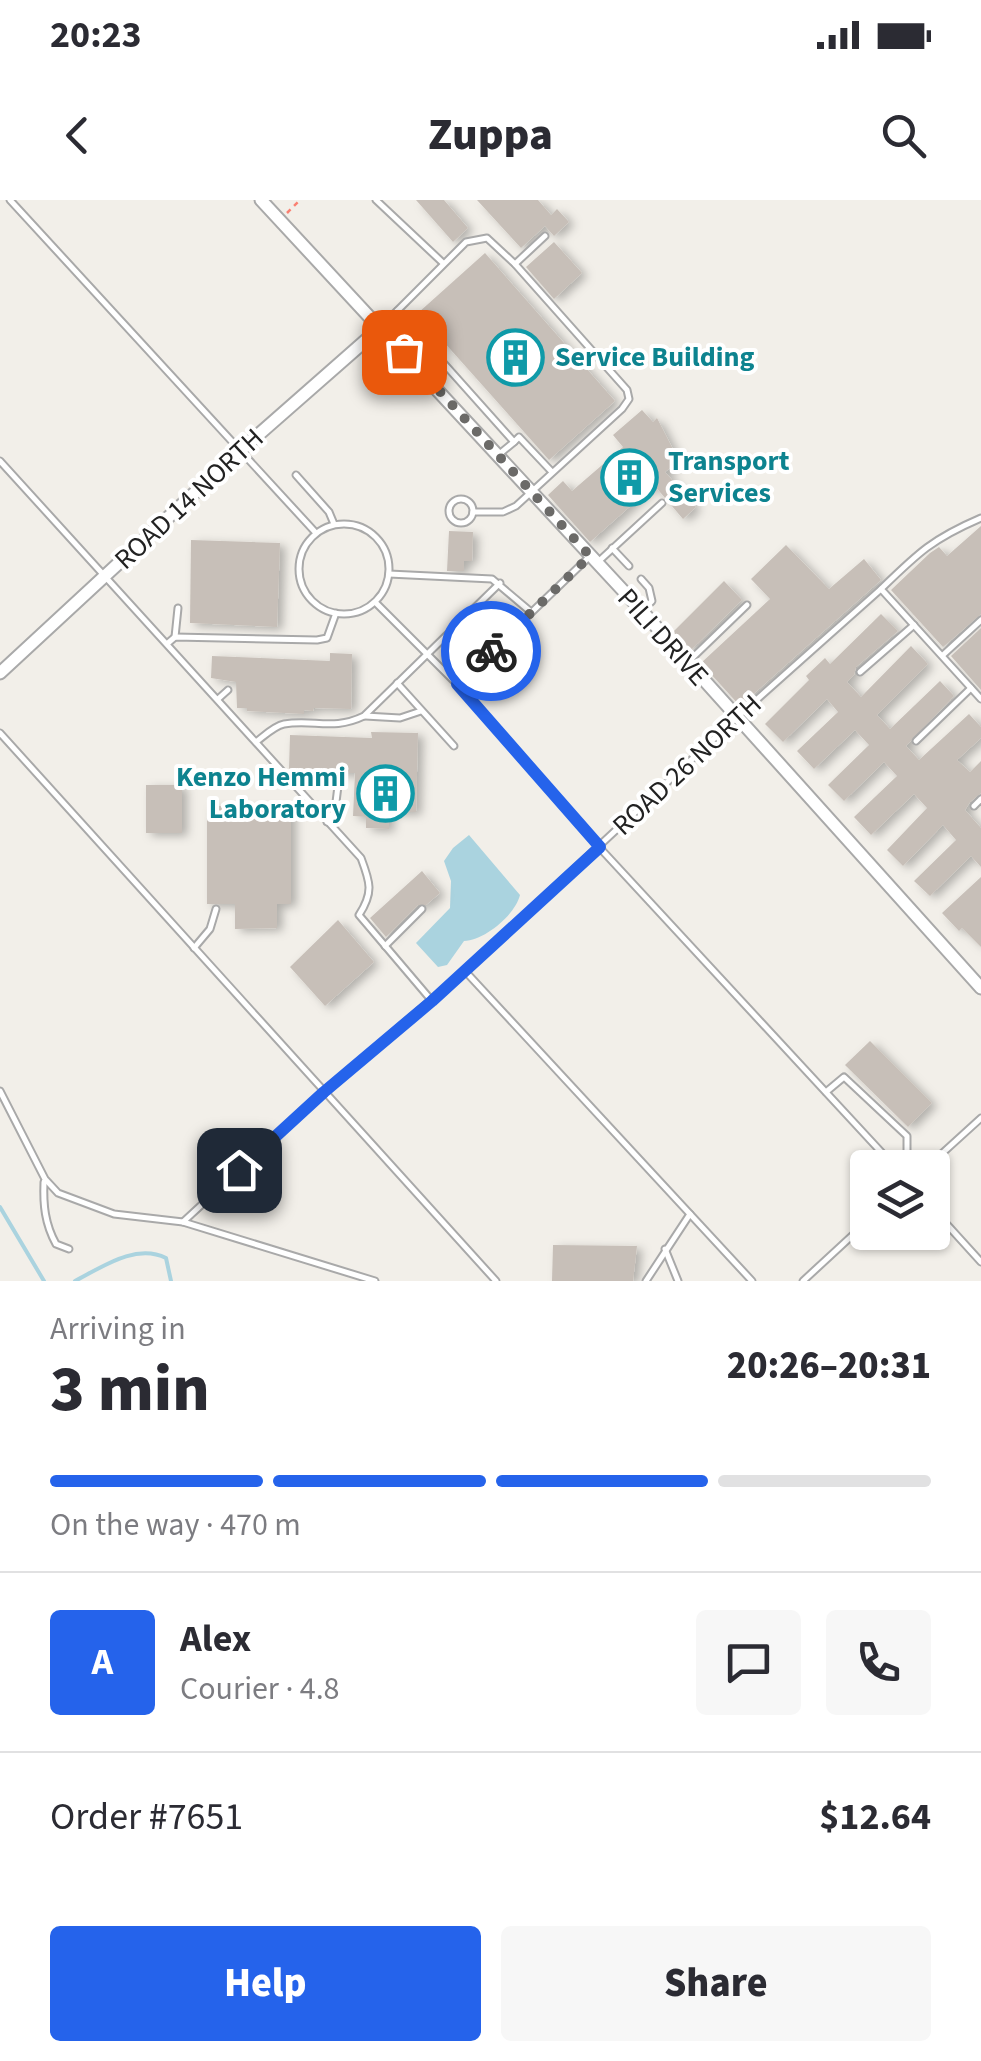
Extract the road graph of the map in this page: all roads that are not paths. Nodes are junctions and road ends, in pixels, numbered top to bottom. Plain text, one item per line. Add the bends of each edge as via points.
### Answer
1 (10, 200) edge
2 (261, 200) edge
3 (376, 200) edge
4 (545, 236) dead end
5 (443, 264) junction
6 (515, 264) junction
7 (397, 311) junction
8 (381, 327) junction
9 (514, 442) junction
10 (241, 450) junction
11 (497, 456) junction
12 (0, 462) edge
13 (552, 472) junction
14 (296, 475) dead end
15 (532, 492) junction
16 (662, 503) dead end
17 (473, 512) junction
18 (981, 518) edge
19 (334, 524) junction
20 (316, 534) junction
21 (612, 548) junction
22 (594, 559) junction
23 (629, 566) dead end
24 (389, 574) junction
25 (106, 576) junction
26 (640, 579) dead end
27 (500, 583) junction
28 (881, 589) junction
29 (375, 602) junction
30 (746, 605) dead end
31 (178, 608) dead end
32 (642, 611) junction
33 (531, 612) junction
34 (336, 613) junction
35 (981, 620) edge
36 (914, 625) junction
37 (175, 637) junction
38 (168, 643) junction
39 (428, 655) junction
40 (942, 656) junction
41 (687, 663) junction
42 (860, 672) dead end
43 (0, 674) edge
44 (397, 683) junction
45 (457, 684) junction
46 (971, 688) junction
47 (228, 690) dead end
48 (980, 696) edge
49 (218, 699) junction
50 (421, 710) junction
51 (364, 716) junction
52 (736, 718) junction
53 (0, 733) edge
54 (916, 740) dead end
55 (256, 742) junction
56 (454, 746) dead end
57 (339, 778) dead end
58 (981, 799) edge
59 (974, 806) dead end
60 (328, 822) junction
61 (600, 847) junction
62 (216, 908) dead end
63 (422, 909) dead end
64 (385, 946) junction
65 (194, 948) junction
66 (465, 971) junction
67 (981, 988) edge
68 (432, 1001) junction
69 (0, 1090) edge
70 (324, 1092) junction
71 (826, 1092) junction
72 (981, 1118) edge
73 (882, 1150) edge
74 (907, 1150) edge
75 (946, 1150) edge
76 (45, 1179) junction
77 (690, 1214) junction
78 (182, 1222) junction
79 (950, 1228) edge
80 (850, 1238) edge
81 (69, 1249) dead end
82 (665, 1250) junction
83 (981, 1262) edge
84 (375, 1281) edge
85 (496, 1281) edge
86 (646, 1281) edge
87 (678, 1281) edge
88 (752, 1281) edge
89 (803, 1281) edge

1 - 10 lane
2 - 8 street, PILI DRIVE
3 - 5 lane
4 - 6 lane
5 - 6 lane via 466,242 487,238
5 - 7 lane
6 - 13 lane via 629,399
7 - 8 lane
7 - 9 lane
8 - 10 street, ROAD 14 NORTH
8 - 11 street, PILI DRIVE
9 - 11 lane
9 - 13 lane via 519,437
10 - 20 lane
10 - 25 street, ROAD 14 NORTH
11 - 15 street, PILI DRIVE
12 - 25 lane
13 - 15 lane
14 - 19 lane
15 - 17 lane via 503,512
15 - 22 street, PILI DRIVE
16 - 21 lane
17 - 17 lane via 462,498 449,510 462,523
18 - 28 lane, ROAD 26 NORTH via 921,549
19 - 20 lane
19 - 24 lane via 374,535 389,560
20 - 34 lane via 306,544 300,572 311,599
21 - 22 lane
21 - 23 lane
22 - 32 street, PILI DRIVE
22 - 33 lane
24 - 27 lane
24 - 29 lane
25 - 38 lane
25 - 43 street, ROAD 14 NORTH
26 - 32 lane via 652,601
27 - 33 lane
27 - 39 lane
28 - 36 lane
28 - 52 lane, ROAD 26 NORTH
29 - 34 lane
29 - 39 lane
30 - 41 lane
31 - 37 lane
32 - 41 street, PILI DRIVE
33 - 45 lane
34 - 37 lane via 327,638 317,640
35 - 40 lane
36 - 40 lane
36 - 42 lane
37 - 38 lane
38 - 49 lane
39 - 44 lane
39 - 45 lane
40 - 46 lane
41 - 52 street, PILI DRIVE
44 - 50 lane
44 - 51 lane
45 - 61 lane
46 - 48 lane
46 - 54 lane
47 - 49 lane
49 - 55 lane
50 - 51 lane via 400,718
50 - 56 lane
51 - 55 lane via 330,726 281,724
52 - 61 lane, ROAD 26 NORTH
52 - 67 street, PILI DRIVE
53 - 65 lane
55 - 60 lane
57 - 60 lane
58 - 59 lane
60 - 64 lane via 361,858 370,900 360,915
61 - 66 lane, ROAD 26 NORTH
61 - 71 lane
62 - 65 lane
63 - 64 lane
64 - 68 lane
65 - 70 lane
66 - 68 lane, ROAD 26 NORTH
66 - 77 lane
68 - 70 lane, ROAD 26 NORTH
69 - 76 lane
70 - 78 lane, ROAD 26 NORTH
70 - 85 lane
71 - 73 lane
71 - 74 lane via 844,1077 907,1136
72 - 75 lane
76 - 78 lane via 58,1193 114,1214
76 - 81 lane via 50,1232
77 - 82 lane
77 - 88 lane
78 - 84 lane
79 - 83 lane
80 - 89 lane
82 - 86 lane
82 - 87 lane

